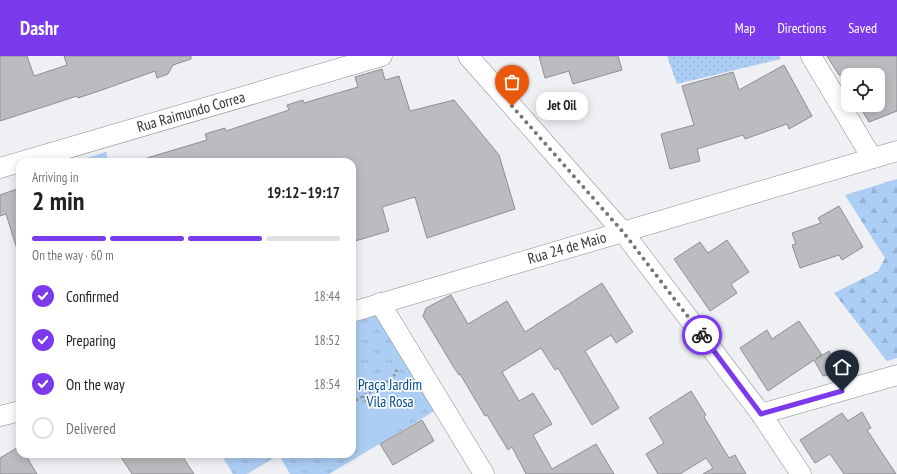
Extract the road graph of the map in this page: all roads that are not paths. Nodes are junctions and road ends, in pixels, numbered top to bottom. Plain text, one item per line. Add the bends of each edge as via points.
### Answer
1 (382, 56) edge
2 (468, 56) edge
3 (811, 56) edge
4 (897, 151) edge
5 (34, 158) edge
6 (872, 158) junction
7 (16, 163) edge
8 (0, 168) edge
9 (623, 232) junction
10 (380, 303) junction
11 (356, 311) edge
12 (897, 375) edge
13 (16, 412) edge
14 (761, 414) junction
15 (0, 416) edge
16 (484, 474) edge
17 (800, 474) edge

1 - 5 street, Rua Raimundo Correa
2 - 9 street
3 - 6 street
4 - 6 street, Rua 24 de Maio
6 - 9 street, Rua 24 de Maio
7 - 8 street, Rua Raimundo Correa
9 - 10 street, Rua 24 de Maio
9 - 14 street
10 - 11 street, Rua 24 de Maio
10 - 16 street
12 - 14 street
13 - 15 street
14 - 17 street

